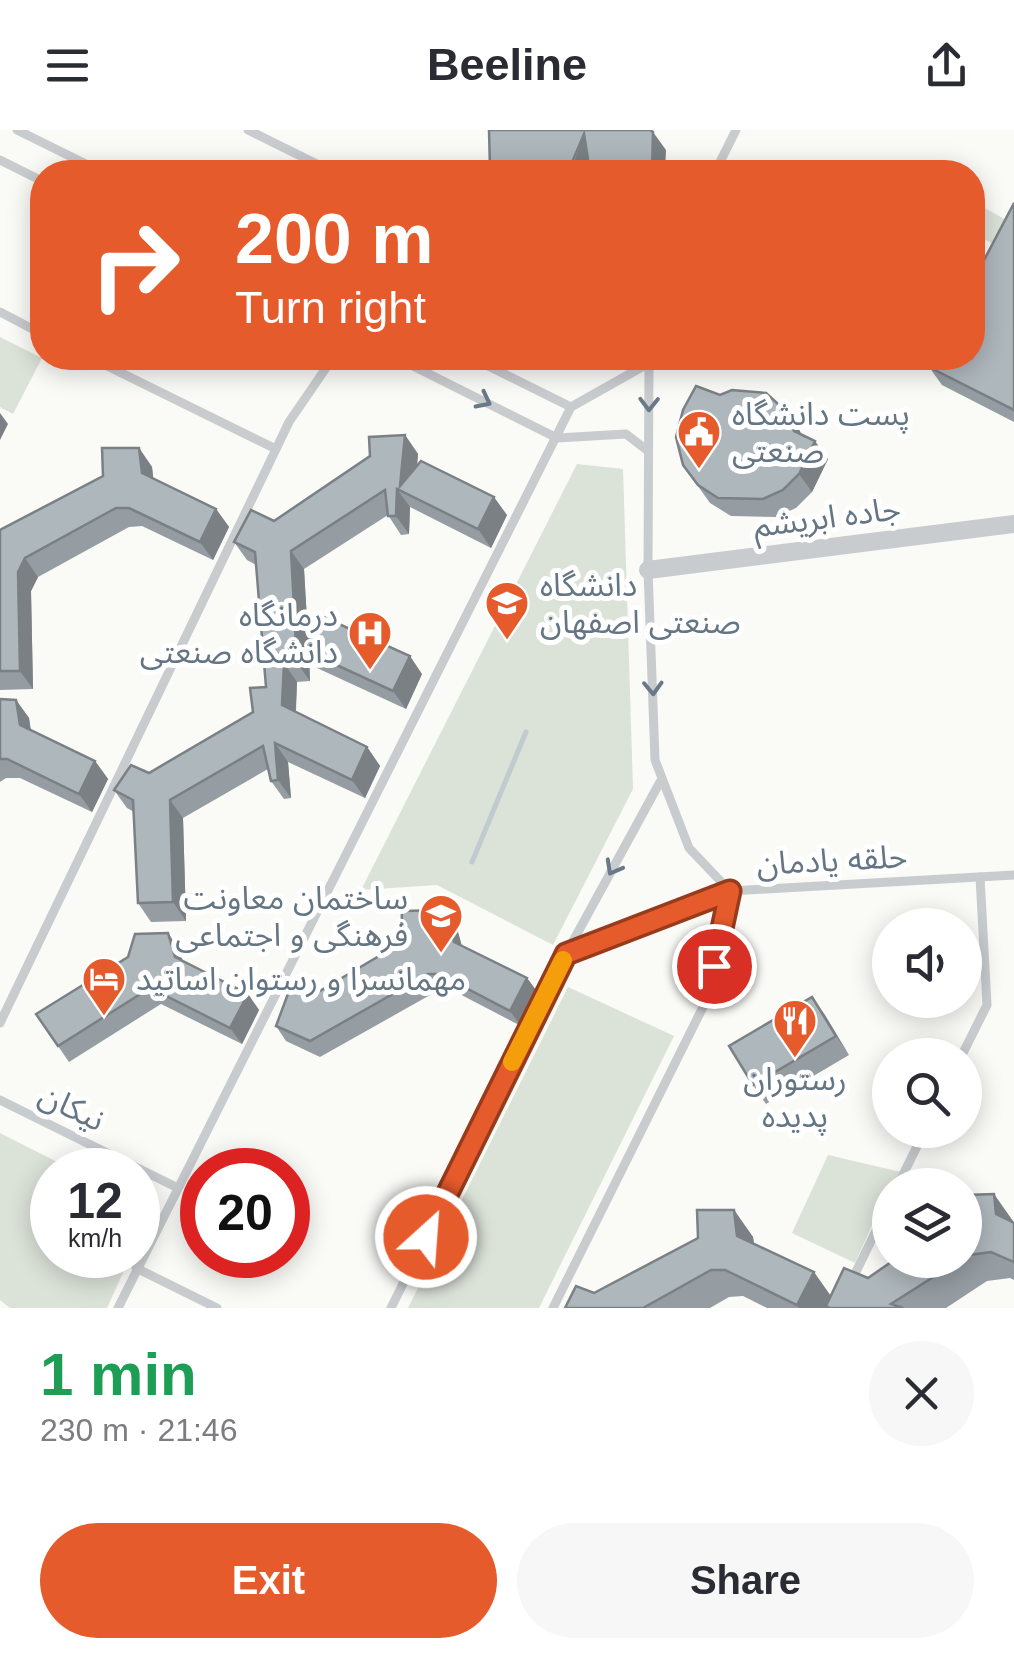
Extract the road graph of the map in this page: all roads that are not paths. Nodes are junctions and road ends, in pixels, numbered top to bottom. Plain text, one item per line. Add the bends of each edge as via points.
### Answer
1 (16, 130) edge
2 (248, 130) edge
3 (736, 130) edge
4 (723, 156) junction
5 (0, 160) edge
6 (77, 160) edge
7 (309, 160) edge
8 (721, 160) edge
9 (723, 160) edge
10 (30, 176) edge
11 (0, 312) edge
12 (30, 328) edge
13 (115, 370) edge
14 (324, 370) edge
15 (421, 370) edge
16 (496, 370) edge
17 (632, 370) edge
18 (649, 370) edge
19 (571, 407) junction
20 (558, 438) junction
21 (276, 449) junction
22 (648, 451) junction
23 (1014, 524) edge
24 (648, 570) junction
25 (660, 782) junction
26 (1014, 874) edge
27 (980, 877) junction
28 (730, 891) junction
29 (566, 954) junction
30 (0, 1023) edge
31 (970, 1038) edge
32 (0, 1100) edge
33 (176, 1186) junction
34 (160, 1219) edge
35 (872, 1239) edge
36 (132, 1278) edge
37 (156, 1278) edge
38 (847, 1290) edge
39 (118, 1308) edge
40 (217, 1308) edge
41 (390, 1308) edge
42 (553, 1308) edge

1 - 6 lane
2 - 7 lane
3 - 4 lane
4 - 8 lane
4 - 9 lane
5 - 10 lane
11 - 12 lane
13 - 21 lane
14 - 21 lane
15 -> 20 lane
16 - 19 lane
17 - 19 lane
18 -> 22 lane, حلقه یادمان
19 - 20 lane
20 - 22 lane via 626,434
20 - 33 lane
21 - 30 lane
22 - 24 lane, حلقه یادمان
23 - 24 street, جاده ابریشم
24 -> 25 lane, حلقه یادمان
25 - 28 lane, حلقه یادمان via 689,848
25 -> 29 lane
26 - 27 lane, حلقه یادمان
27 - 28 lane, حلقه یادمان
27 - 31 lane via 986,1005
28 - 29 lane
28 - 42 lane via 705,1003
29 - 41 lane
32 - 33 lane, نیکان
33 - 34 lane
35 - 38 lane
36 - 39 lane
37 - 40 lane

